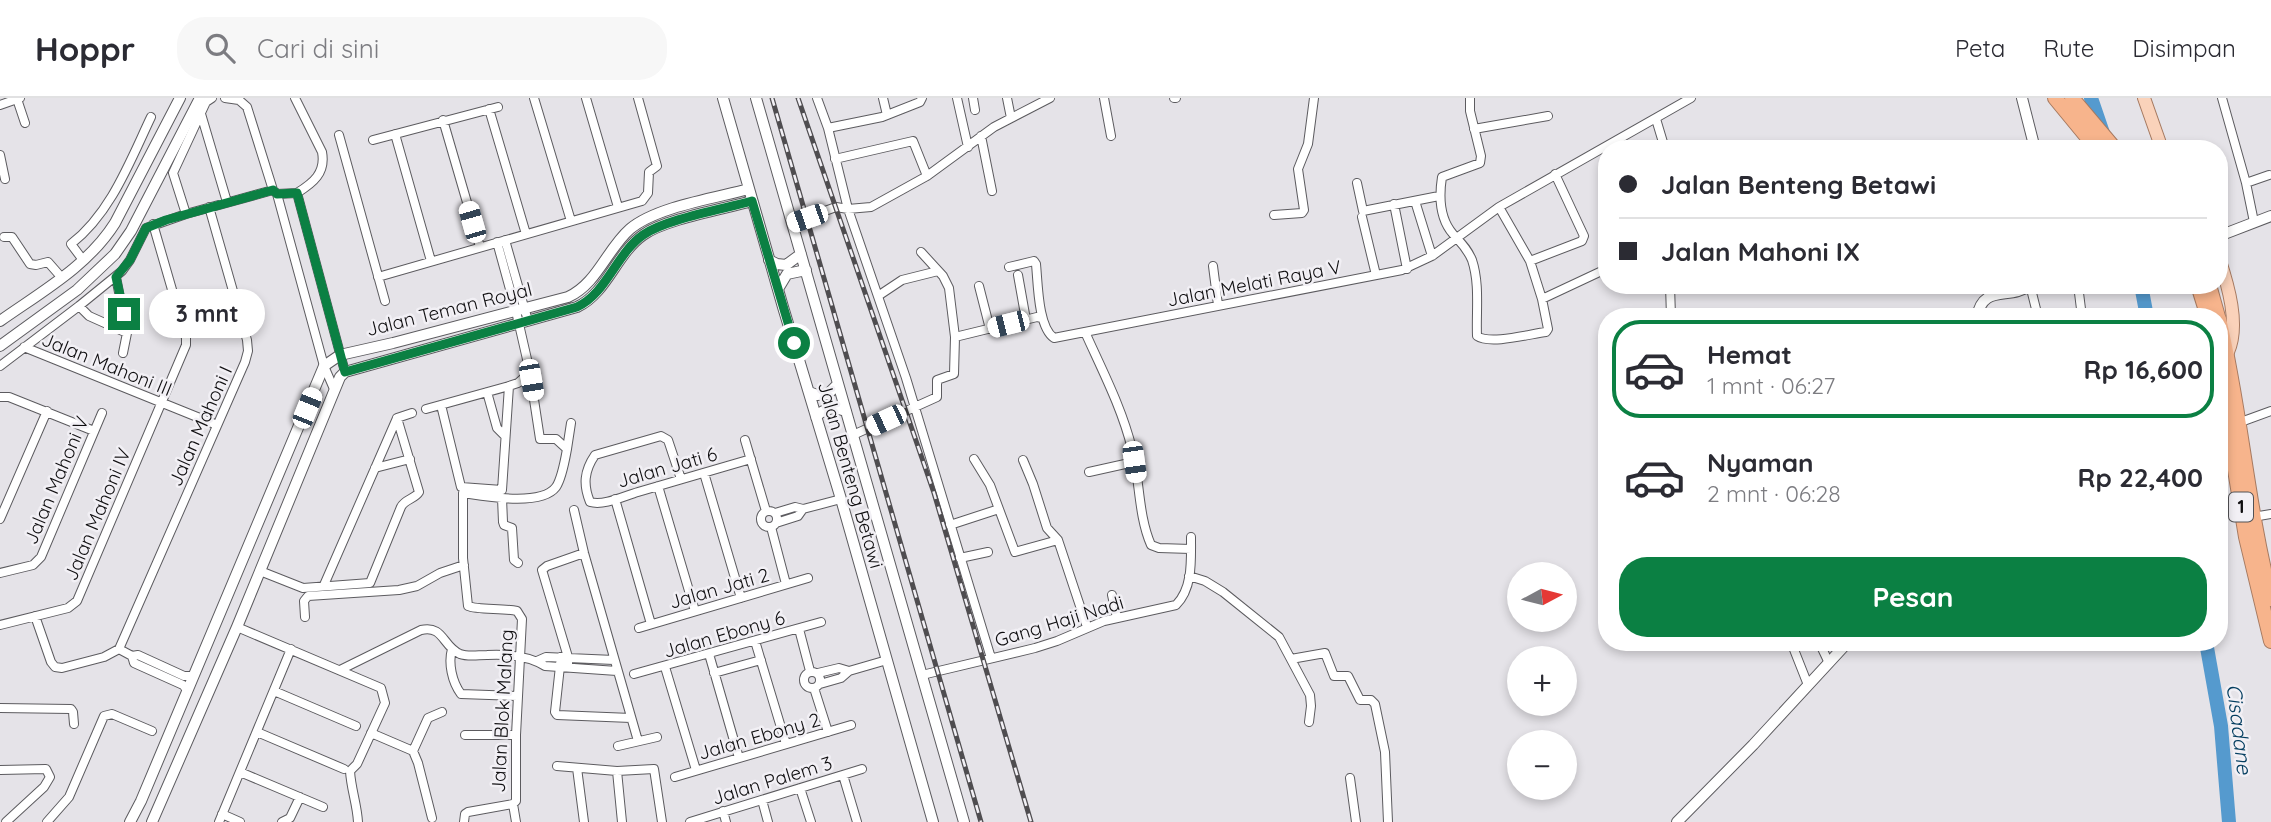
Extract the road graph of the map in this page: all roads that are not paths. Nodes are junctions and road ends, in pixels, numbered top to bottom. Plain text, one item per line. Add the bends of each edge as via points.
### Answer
1 (180, 98) edge
2 (200, 98) edge
3 (212, 98) edge
4 (225, 98) edge
5 (295, 98) edge
6 (534, 98) edge
7 (586, 98) edge
8 (638, 98) edge
9 (723, 98) edge
10 (756, 98) edge
11 (817, 98) edge
12 (883, 98) edge
13 (922, 98) edge
14 (957, 98) edge
15 (973, 98) edge
16 (1007, 98) edge
17 (1050, 98) edge
18 (1104, 98) edge
19 (1314, 98) edge
20 (1470, 98) edge
21 (1691, 98) edge
22 (2022, 98) edge
23 (2144, 98) edge
24 (2221, 98) edge
25 (18, 99) edge
26 (2062, 100) edge
27 (0, 106) edge
28 (498, 107) dead end
29 (489, 110) junction
30 (975, 110) dead end
31 (201, 114) junction
32 (887, 115) junction
33 (1548, 116) dead end
34 (151, 117) dead end
35 (1011, 118) junction
36 (1656, 119) junction
37 (443, 120) junction
38 (25, 123) dead end
39 (828, 128) junction
40 (1474, 129) junction
41 (395, 134) junction
42 (340, 135) dead end
43 (981, 136) junction
44 (1111, 136) dead end
45 (373, 140) dead end
46 (1617, 140) edge
47 (1662, 140) edge
48 (2033, 140) edge
49 (2091, 140) edge
50 (2105, 140) edge
51 (2159, 140) edge
52 (138, 144) junction
53 (968, 147) junction
54 (1598, 151) edge
55 (0, 155) edge
56 (150, 156) junction
57 (835, 159) junction
58 (2, 174) edge
59 (1555, 174) junction
60 (2269, 175) dead end
61 (927, 176) junction
62 (1357, 183) dead end
63 (2246, 183) junction
64 (749, 189) junction
65 (992, 191) dead end
66 (275, 192) junction
67 (297, 193) junction
68 (1439, 196) junction
69 (715, 198) junction
70 (752, 201) junction
71 (1415, 201) junction
72 (227, 202) junction
73 (1394, 204) junction
74 (209, 207) junction
75 (618, 207) junction
76 (1499, 207) junction
77 (848, 209) junction
78 (718, 211) junction
79 (186, 214) junction
80 (1274, 215) dead end
81 (2271, 216) edge
82 (1362, 217) dead end
83 (571, 220) junction
84 (2254, 222) junction
85 (792, 223) junction
86 (153, 224) junction
87 (2228, 232) edge
88 (526, 234) junction
89 (4, 237) dead end
90 (1457, 237) junction
91 (501, 241) junction
92 (480, 247) junction
93 (921, 253) dead end
94 (801, 254) junction
95 (1432, 256) junction
96 (83, 260) junction
97 (769, 260) junction
98 (431, 261) junction
99 (1530, 261) junction
100 (1213, 266) dead end
101 (1009, 267) dead end
102 (1407, 269) junction
103 (806, 270) junction
104 (938, 271) junction
105 (1598, 273) edge
106 (1018, 275) dead end
107 (1376, 275) junction
108 (116, 277) junction
109 (378, 277) junction
110 (62, 278) junction
111 (978, 286) dead end
112 (778, 289) junction
113 (2228, 293) edge
114 (2007, 294) edge
115 (878, 296) junction
116 (568, 297) junction
117 (1542, 299) junction
118 (385, 301) dead end
119 (1218, 305) junction
120 (79, 306) junction
121 (1979, 308) edge
122 (520, 310) junction
123 (571, 310) junction
124 (2228, 310) edge
125 (1042, 318) junction
126 (1026, 320) junction
127 (0, 321) edge
128 (524, 323) junction
129 (990, 329) junction
130 (1085, 332) junction
131 (128, 333) junction
132 (955, 337) junction
133 (0, 346) edge
134 (24, 347) junction
135 (123, 353) dead end
136 (340, 355) junction
137 (0, 366) edge
138 (324, 366) junction
139 (345, 372) junction
140 (527, 375) junction
141 (2228, 378) edge
142 (838, 384) junction
143 (509, 386) junction
144 (334, 389) junction
145 (487, 392) junction
146 (808, 392) junction
147 (0, 397) edge
148 (162, 402) junction
149 (441, 405) junction
150 (914, 408) junction
151 (426, 409) dead end
152 (47, 411) junction
153 (846, 411) junction
154 (2271, 411) edge
155 (102, 413) dead end
156 (412, 413) dead end
157 (816, 417) junction
158 (397, 418) junction
159 (571, 423) dead end
160 (2238, 423) junction
161 (217, 425) junction
162 (2228, 427) edge
163 (93, 431) junction
164 (853, 435) junction
165 (505, 436) junction
166 (745, 440) dead end
167 (567, 449) junction
168 (410, 459) junction
169 (751, 459) junction
170 (974, 459) dead end
171 (1023, 460) dead end
172 (1134, 462) junction
173 (375, 468) junction
174 (1089, 472) dead end
175 (704, 473) junction
176 (681, 480) junction
177 (658, 486) junction
178 (502, 498) junction
179 (615, 499) junction
180 (841, 499) junction
181 (803, 509) junction
182 (999, 509) junction
183 (574, 510) dead end
184 (771, 512) junction
185 (2271, 514) edge
186 (2253, 517) junction
187 (0, 519) edge
188 (773, 525) junction
189 (950, 526) junction
190 (256, 535) junction
191 (1191, 537) dead end
192 (1058, 540) junction
193 (270, 542) junction
194 (1191, 549) junction
195 (988, 552) dead end
196 (584, 553) junction
197 (960, 558) junction
198 (518, 563) dead end
199 (464, 565) junction
200 (260, 571) junction
201 (0, 573) edge
202 (1189, 576) junction
203 (808, 578) dead end
204 (786, 584) junction
205 (324, 586) junction
206 (1112, 595) dead end
207 (741, 598) junction
208 (2271, 598) edge
209 (695, 611) junction
210 (35, 615) junction
211 (305, 617) dead end
212 (1117, 618) junction
213 (821, 622) dead end
214 (651, 624) junction
215 (0, 625) edge
216 (237, 627) junction
217 (1087, 627) junction
218 (639, 628) dead end
219 (799, 629) junction
220 (755, 641) junction
221 (2271, 641) edge
222 (119, 649) junction
223 (291, 649) junction
224 (452, 649) junction
225 (1795, 651) edge
226 (1823, 651) edge
227 (1840, 651) edge
228 (709, 654) junction
229 (132, 656) junction
230 (522, 657) junction
231 (991, 658) junction
232 (1291, 659) junction
233 (614, 660) junction
234 (761, 660) junction
235 (887, 660) junction
236 (564, 662) junction
237 (1829, 663) junction
238 (665, 667) junction
239 (340, 670) junction
240 (617, 671) junction
241 (849, 671) junction
242 (814, 672) junction
243 (714, 673) junction
244 (635, 674) dead end
245 (922, 675) junction
246 (193, 676) junction
247 (1808, 685) junction
248 (817, 686) junction
249 (187, 690) junction
250 (274, 691) junction
251 (519, 696) junction
252 (0, 708) edge
253 (442, 712) dead end
254 (631, 718) junction
255 (1309, 722) dead end
256 (74, 724) dead end
257 (851, 725) dead end
258 (356, 726) dead end
259 (152, 730) dead end
260 (257, 732) junction
261 (828, 732) junction
262 (371, 733) junction
263 (466, 735) dead end
264 (516, 735) junction
265 (657, 737) dead end
266 (638, 741) junction
267 (786, 744) junction
268 (618, 746) dead end
269 (413, 751) junction
270 (739, 758) junction
271 (557, 766) dead end
272 (577, 768) junction
273 (344, 769) dead end
274 (862, 769) dead end
275 (696, 770) junction
276 (0, 771) edge
277 (617, 771) junction
278 (240, 772) junction
279 (162, 774) junction
280 (843, 775) junction
281 (675, 776) dead end
282 (1350, 778) dead end
283 (800, 788) junction
284 (300, 797) junction
285 (762, 800) junction
286 (513, 804) junction
287 (323, 807) dead end
288 (723, 811) junction
289 (220, 818) edge
290 (432, 818) dead end
291 (6, 822) edge
292 (47, 822) edge
293 (130, 822) edge
294 (152, 822) edge
295 (240, 822) edge
296 (282, 822) edge
297 (358, 822) edge
298 (464, 822) edge
299 (516, 822) edge
300 (584, 822) edge
301 (622, 822) edge
302 (662, 822) edge
303 (690, 822) edge
304 (726, 822) edge
305 (768, 822) edge
306 (811, 822) edge
307 (857, 822) edge
308 (933, 822) edge
309 (964, 822) edge
310 (1356, 822) edge
311 (1388, 822) edge
312 (1677, 822) edge

1 - 56 street
2 - 133 street via 131,231 114,254 77,290
3 - 31 street
4 - 66 street via 247,107
5 - 67 street via 323,160 312,183
6 - 83 street
7 - 75 street
8 - 75 street via 656,166 649,173 647,198
9 - 64 street, Jalan Benteng Betawi
10 - 85 street, Jalan Benteng Betawi
11 - 39 street
12 - 32 street
13 - 32 street
14 - 53 street
15 - 30 street
16 - 35 street
17 - 35 street
18 - 44 street
19 - 80 street via 1308,144 1298,169 1304,210
20 - 40 street
21 - 36 street, Jalan Melati Raya V
22 - 48 street
23 - 51 main road
24 - 63 street
25 - 27 street
25 - 38 street
26 - 49 highway
26 - 50 highway
28 - 29 street
29 - 37 street
29 - 88 street
31 - 72 street
31 - 79 street via 173,173
32 - 39 street
33 - 40 street
34 - 52 street
35 - 43 street
36 - 46 street, Jalan Melati Raya V
36 - 47 street
37 - 41 street
37 - 92 street
39 - 57 street
40 - 68 street via 1480,163 1442,177
41 - 45 street
41 - 98 street
42 - 109 street
43 - 53 street
43 - 65 street
52 - 56 street
52 - 96 street via 90,228 71,244
53 - 61 street
54 - 59 street, Jalan Melati Raya V
55 - 58 street
56 - 96 street via 109,232
57 - 61 street via 914,141
57 - 77 street
59 - 76 street, Jalan Melati Raya V
59 - 99 street via 1584,236 1582,241
60 - 63 street
61 - 77 street via 871,207
62 - 73 street via 1362,211
63 - 84 street
64 - 69 street, Jalan Teman Royal
64 - 70 street, Jalan Benteng Betawi
66 - 67 street
66 - 72 street
66 - 138 street
67 - 136 street
68 - 71 street
68 - 90 street via 1447,223
69 - 78 street
69 - 116 street, Jalan Teman Royal via 638,223 585,287
70 - 78 street, Jalan Teman Royal
70 - 97 street, Jalan Benteng Betawi
71 - 73 street
71 - 95 street
72 - 74 street
73 - 102 street
74 - 79 street
74 - 161 street, Jalan Mahoni I via 248,351
75 - 83 street
76 - 90 street, Jalan Melati Raya V
76 - 99 street
77 - 85 street via 836,207
77 - 115 street
78 - 123 street, Jalan Teman Royal via 659,226 643,235 593,296
79 - 86 street
81 - 84 street
82 - 107 street
83 - 88 street
84 - 87 street
85 - 94 street, Jalan Benteng Betawi
86 - 108 street
86 - 148 street, Jalan Mahoni IV via 186,338
88 - 91 street
89 - 110 street via 12,237 30,264 48,262
90 - 95 street, Jalan Melati Raya V
90 - 117 street via 1471,257 1477,278 1477,336 1492,340 1546,332
91 - 92 street
91 - 122 street
92 - 98 street
93 - 104 street
94 - 97 street via 786,265
94 - 103 street, Jalan Benteng Betawi
95 - 102 street, Jalan Melati Raya V
96 - 110 street
97 - 112 street, Jalan Benteng Betawi
98 - 109 street
99 - 117 street
100 - 119 street
101 - 125 street via 1034,261
102 - 107 street, Jalan Melati Raya V
103 - 112 street via 787,274
103 - 142 street, Jalan Benteng Betawi
104 - 115 street via 902,280
104 - 132 street via 949,288
105 - 117 street
106 - 126 street
107 - 119 street, Jalan Melati Raya V
108 - 120 street
108 - 131 street
109 - 118 street
110 - 127 street
111 - 129 street
112 - 146 street, Jalan Benteng Betawi
113 - 124 main road
114 - 121 street via 1988,298
115 - 150 street
116 - 122 street, Jalan Teman Royal
116 - 123 street
119 - 130 street, Jalan Melati Raya V
120 - 131 street via 89,316
120 - 134 street
122 - 128 street
122 - 136 street, Jalan Teman Royal
123 - 128 street, Jalan Teman Royal
125 - 126 street
125 - 130 street, Jalan Melati Raya V via 1054,338
126 - 129 street
128 - 139 street, Jalan Teman Royal
128 - 140 street
129 - 132 street
130 - 172 street via 1124,421
131 - 135 street
132 - 150 street via 954,374 939,378 937,397
134 - 137 street
134 - 148 street, Jalan Mahoni III
136 - 138 street, Jalan Teman Royal
136 - 139 street
138 - 144 street
138 - 190 street
139 - 144 street
140 - 143 street
140 - 167 street via 540,439 556,439
141 - 160 highway, 1
142 - 146 street via 828,394
142 - 153 street, Jalan Benteng Betawi
143 - 145 street
143 - 165 street
144 - 193 street
145 - 149 street
145 - 165 street via 497,428
146 - 157 street, Jalan Benteng Betawi
147 - 152 street
148 - 161 street, Jalan Mahoni III
148 - 210 street, Jalan Mahoni IV via 77,601 68,608
149 - 151 street
149 - 165 street via 461,487 502,490
150 - 164 street
150 - 189 street
152 - 163 street
152 - 187 street
153 - 157 street via 825,409
153 - 164 street, Jalan Benteng Betawi
154 - 160 street
155 - 163 street, Jalan Mahoni V
156 - 158 street
157 - 180 street, Jalan Benteng Betawi
158 - 168 street
158 - 173 street
159 - 167 street, Jalan Blok Malang
160 - 186 highway, 1
161 - 222 street, Jalan Mahoni I
162 - 221 highway, 1 via 2246,537
163 - 201 street, Jalan Mahoni V via 41,557 33,565
164 - 245 street, Jalan Benteng Betawi
166 - 169 street
167 - 178 street, Jalan Blok Malang via 553,490 528,498
168 - 173 street
168 - 205 street via 419,490 401,506 370,583
169 - 175 street, Jalan Jati 6
169 - 184 street
170 - 182 street
171 - 192 street via 1047,528
172 - 174 street
172 - 194 street via 1151,545
173 - 205 street
175 - 176 street, Jalan Jati 6
175 - 207 street
176 - 177 street, Jalan Jati 6
176 - 179 street, Jalan Jati 6 via 668,440 652,437 595,455 584,479 589,500 592,504
177 - 179 street, Jalan Jati 6
177 - 209 street
178 - 198 street via 503,522 512,528
178 - 199 street, Jalan Blok Malang via 463,494
179 - 214 street
180 - 181 street
180 - 235 street, Jalan Benteng Betawi
181 - 184 street
181 - 188 street via 798,516
182 - 189 street
182 - 192 street via 1016,552
183 - 196 street
184 - 188 street via 777,519
184 - 188 street via 760,521
185 - 186 street
186 - 208 highway, 1
188 - 204 street
189 - 197 street
190 - 193 street
190 - 246 street
191 - 194 street, Gang Haji Nadi
192 - 217 street
193 - 200 street
194 - 202 street, Gang Haji Nadi
195 - 197 street
196 - 233 street
196 - 236 street via 542,570
197 - 231 street
199 - 211 street via 398,590 308,596
199 - 230 street, Jalan Blok Malang via 469,607 517,611 522,619
200 - 205 street via 303,588
200 - 216 street
202 - 212 street, Gang Haji Nadi via 1176,605
202 - 232 street via 1214,586 1279,637
203 - 204 street, Jalan Jati 2
204 - 207 street, Jalan Jati 2
206 - 212 street
207 - 209 street, Jalan Jati 2
209 - 214 street, Jalan Jati 2
210 - 215 street, Jalan Mahoni IV
210 - 222 street via 55,667 104,657
212 - 217 street, Gang Haji Nadi
213 - 219 street, Jalan Ebony 6
214 - 218 street, Jalan Jati 2
216 - 223 street
216 - 279 street
217 - 231 street, Gang Haji Nadi via 1057,641
219 - 220 street, Jalan Ebony 6
219 - 242 street
220 - 228 street, Jalan Ebony 6
220 - 234 street
222 - 229 street
223 - 239 street
223 - 250 street
224 - 230 street via 466,655
224 - 239 street via 436,630 427,629
224 - 251 street via 450,660 461,694
225 - 247 street
226 - 237 street
227 - 237 street
228 - 238 street, Jalan Ebony 6
228 - 243 street
229 - 246 street
229 - 249 street via 134,663
230 - 236 street via 545,666
230 - 251 street, Jalan Blok Malang
231 - 245 street, Gang Haji Nadi
232 - 255 street via 1310,695
232 - 311 street via 1325,653 1334,676 1349,676 1360,700 1375,704 1385,752
233 - 236 street
233 - 240 street
234 - 243 street
234 - 267 street
235 - 241 street
235 - 308 street, Jalan Benteng Betawi
236 - 240 street
236 - 254 street via 557,715
237 - 247 street
238 - 244 street, Jalan Ebony 6
238 - 275 street
239 - 262 street via 381,688 385,703
240 - 254 street
241 - 242 street
241 - 248 street
242 - 248 street
242 - 248 street via 804,677 804,682
243 - 270 street
245 - 309 street, Jalan Benteng Betawi
246 - 249 street
247 - 312 street
248 - 261 street
249 - 279 street
250 - 258 street
250 - 260 street
251 - 264 street, Jalan Blok Malang
252 - 256 street via 71,709
253 - 269 street via 428,718
254 - 266 street
257 - 261 street, Jalan Ebony 2
259 - 292 street via 112,713 104,716 69,797
260 - 273 street
260 - 278 street
261 - 267 street, Jalan Ebony 2
262 - 269 street
262 - 297 street via 351,771
263 - 264 street
264 - 286 street, Jalan Blok Malang via 517,795
265 - 266 street
266 - 268 street
267 - 270 street, Jalan Ebony 2
269 - 290 street
270 - 275 street, Jalan Ebony 2
271 - 272 street
272 - 277 street
272 - 300 street
274 - 280 street, Jalan Palem 3
275 - 281 street, Jalan Ebony 2
276 - 291 street via 46,769 50,777
277 - 301 street
277 - 302 street via 654,769
278 - 284 street
278 - 289 street
279 - 293 street
279 - 294 street
280 - 283 street, Jalan Palem 3
280 - 307 street
282 - 310 street
283 - 285 street, Jalan Palem 3
283 - 306 street
284 - 287 street
284 - 296 street via 290,818
285 - 288 street, Jalan Palem 3
285 - 305 street
286 - 298 street, Jalan Blok Malang via 468,812
286 - 299 street
288 - 303 street, Jalan Palem 3
288 - 304 street
289 - 295 street

